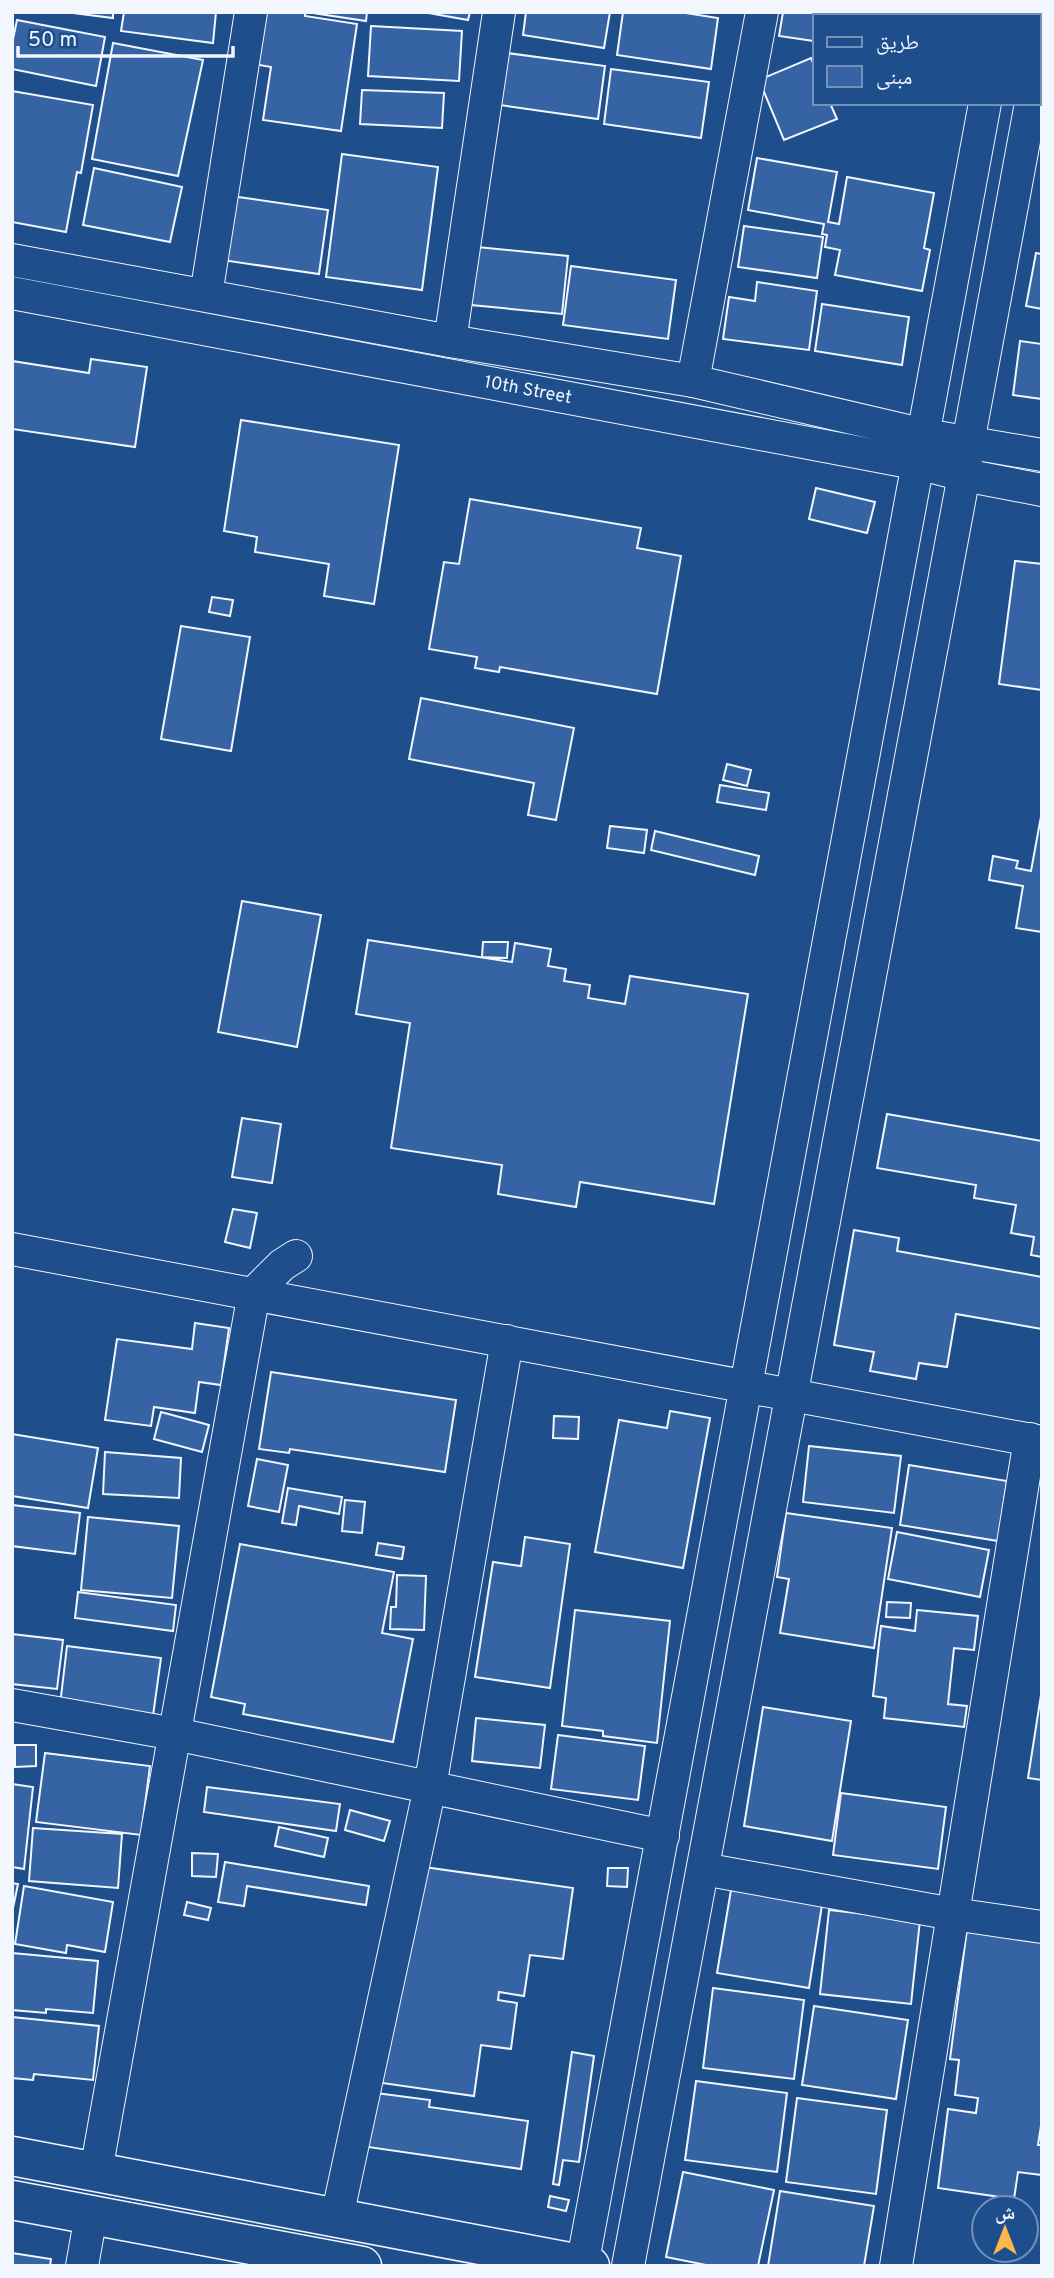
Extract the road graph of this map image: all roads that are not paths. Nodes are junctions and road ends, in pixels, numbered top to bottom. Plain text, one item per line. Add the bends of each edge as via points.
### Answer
1 (251, 12) edge
2 (499, 12) edge
3 (762, 12) edge
4 (985, 105) edge
5 (1031, 105) edge
6 (12, 260) edge
7 (12, 293) edge
8 (206, 295) junction
9 (450, 341) junction
10 (693, 381) junction
11 (968, 443) junction
12 (922, 449) junction
13 (1042, 455) edge
14 (964, 475) junction
15 (1042, 490) edge
16 (12, 1249) edge
17 (296, 1256) dead end
18 (254, 1293) junction
19 (507, 1341) junction
20 (747, 1386) junction
21 (792, 1394) junction
22 (1036, 1441) edge
23 (12, 1705) edge
24 (175, 1734) junction
25 (430, 1787) junction
26 (663, 1836) junction
27 (702, 1869) junction
28 (953, 1914) junction
29 (1042, 1927) edge
30 (12, 2156) edge
31 (96, 2171) junction
32 (12, 2200) edge
33 (91, 2215) junction
34 (337, 2217) junction
35 (308, 2261) edge
36 (585, 2265) edge
37 (82, 2266) edge
38 (362, 2266) edge
39 (628, 2266) edge
40 (896, 2266) edge

1 - 8 street
2 - 9 street
3 - 10 street
4 - 12 street
5 - 11 street
6 - 8 street, 10th Street
7 - 12 street, 10th Street
8 - 9 street, 10th Street
9 - 10 street, 10th Street
10 - 12 street, 10th Street
11 - 12 street, 10th Street
11 - 13 street, 10th Street
11 - 14 street
12 - 14 street, 10th Street
12 - 20 street
14 - 15 street, 10th Street
14 - 21 street
16 - 18 street
17 - 18 street
18 - 19 street
18 - 24 street
19 - 20 street
19 - 25 street
20 - 21 street
20 - 26 street
21 - 22 street
21 - 27 street
22 - 28 street
23 - 24 street
24 - 25 street
24 - 31 street
25 - 26 street
25 - 34 street
26 - 36 street
27 - 28 street
27 - 39 street
28 - 29 street
28 - 40 street
30 - 31 main road
31 - 34 main road
32 - 33 main road
33 - 35 main road
33 - 37 street
34 - 36 main road
35 - 38 main road

